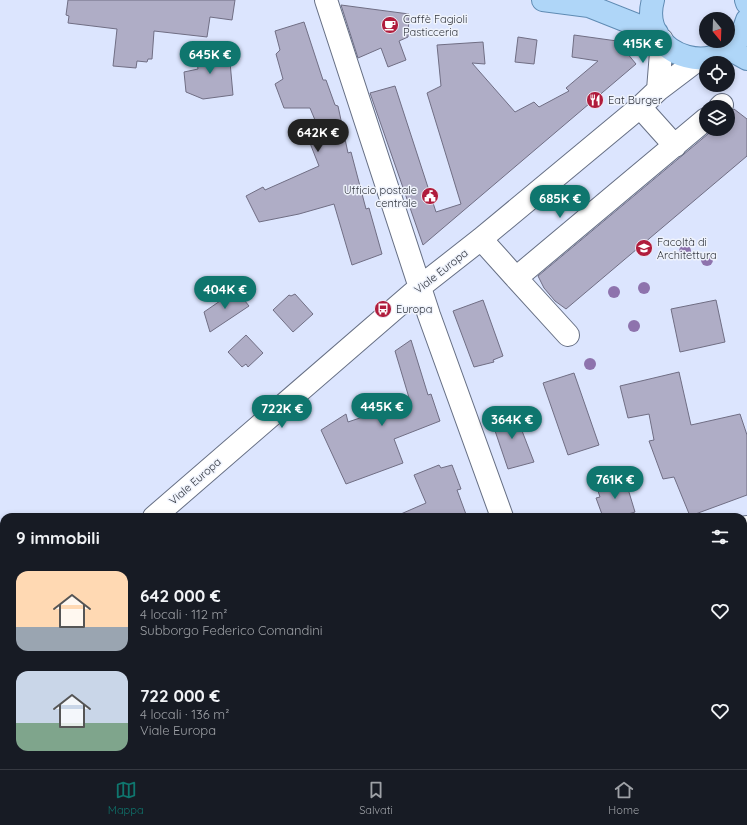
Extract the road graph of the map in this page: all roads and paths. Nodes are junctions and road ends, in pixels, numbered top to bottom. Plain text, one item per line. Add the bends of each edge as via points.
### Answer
1 (326, 0) edge
2 (543, 0) edge
3 (616, 0) edge
4 (653, 0) edge
5 (746, 0) edge
6 (747, 3) edge
7 (589, 6) junction
8 (747, 20) edge
9 (659, 37) junction
10 (738, 54) edge
11 (712, 56) edge
12 (699, 59) joint
13 (658, 90) junction
14 (640, 107) junction
15 (699, 125) edge
16 (675, 146) junction
17 (481, 239) junction
18 (516, 278) junction
19 (421, 286) junction
20 (568, 335) dead end
21 (159, 513) edge
22 (501, 513) edge

1 - 19 street
2 - 7 main road
3 - 7 main road
4 - 9 main road via 652,19
5 - 6 main road
7 - 9 main road
8 - 10 main road via 738,40
9 - 12 main road via 672,50 685,57
9 - 13 street
10 - 11 main road
12 - 13 street, Viale Europa
13 - 14 street, Viale Europa
14 - 16 street
14 - 17 street, Viale Europa
15 - 16 street
16 - 18 street
17 - 18 street
17 - 19 street, Viale Europa
18 - 20 street
19 - 21 street, Viale Europa
19 - 22 street via 429,315

